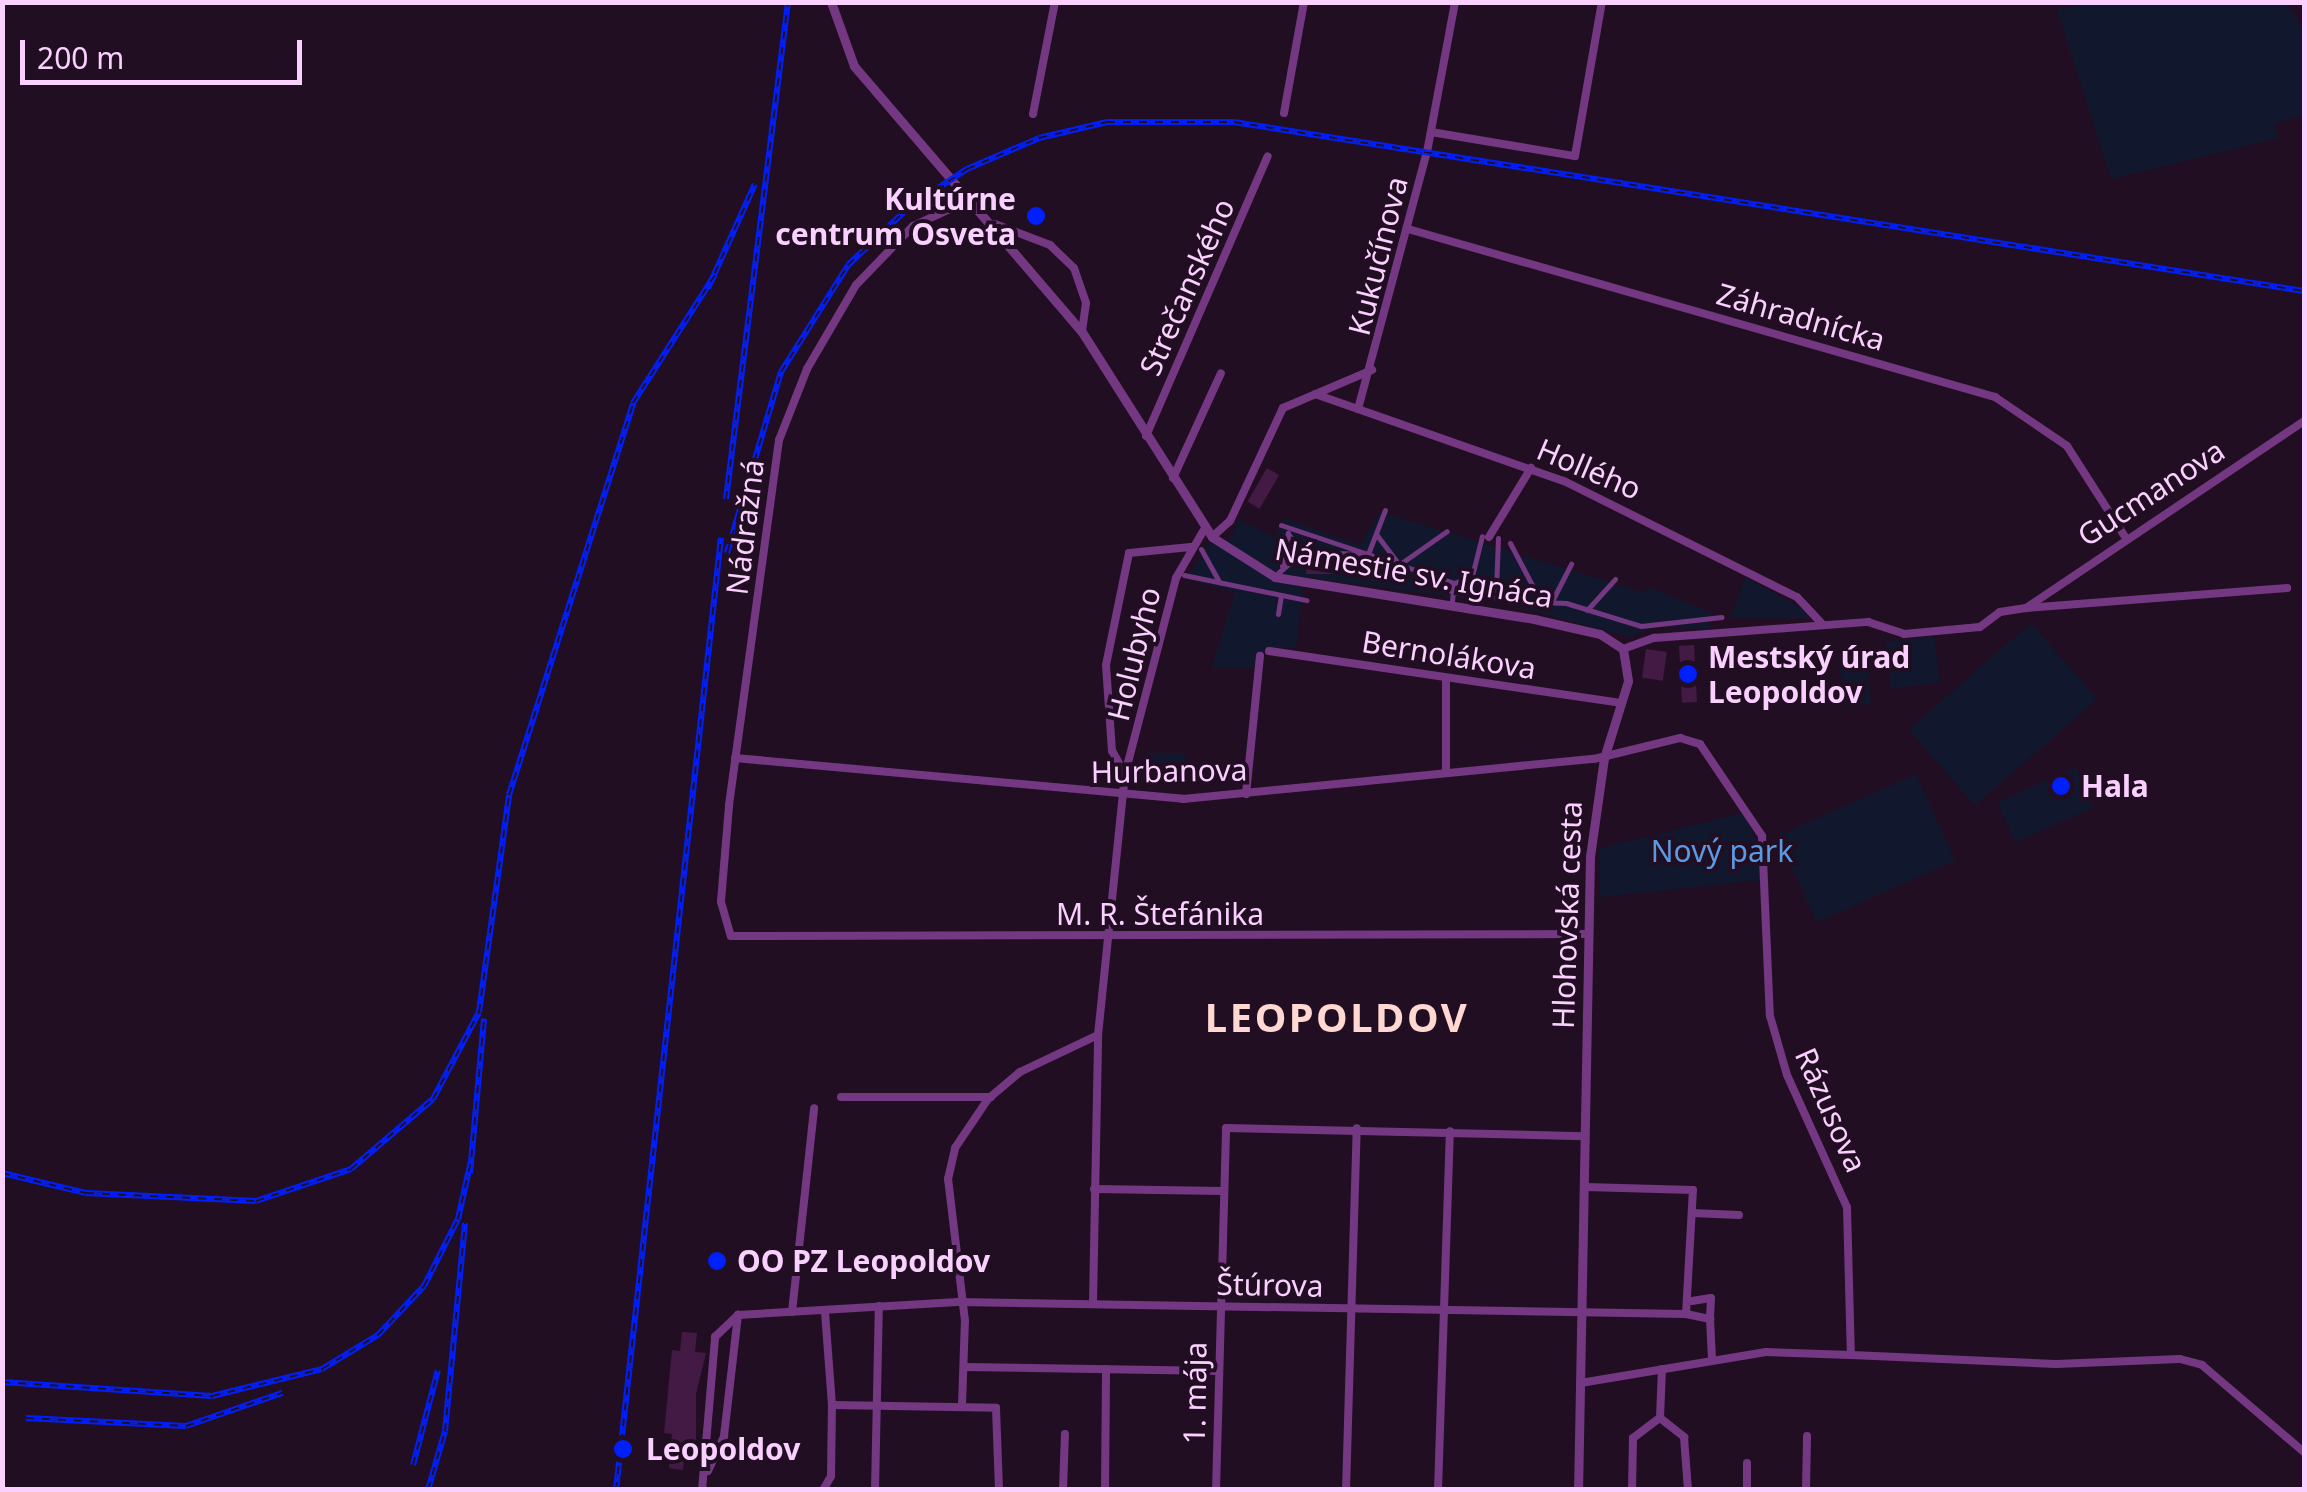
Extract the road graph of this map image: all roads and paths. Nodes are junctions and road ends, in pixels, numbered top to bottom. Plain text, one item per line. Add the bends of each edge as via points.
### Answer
1 (831, 2) edge
2 (1055, 2) edge
3 (1304, 2) edge
4 (1455, 2) edge
5 (1602, 2) edge
6 (1284, 113) dead end
7 (1033, 114) dead end
8 (1432, 132) junction
9 (1268, 156) dead end
10 (971, 199) junction
11 (995, 224) junction
12 (1408, 230) junction
13 (1082, 332) junction
14 (1372, 370) junction
15 (1221, 374) dead end
16 (1315, 394) junction
17 (1358, 409) junction
18 (2304, 421) edge
19 (1146, 436) junction
20 (1532, 468) junction
21 (1172, 479) junction
22 (1385, 510) dead end
23 (1447, 531) dead end
24 (1208, 533) junction
25 (1288, 534) junction
26 (1376, 534) junction
27 (2124, 536) junction
28 (1490, 537) junction
29 (1510, 543) dead end
30 (1196, 548) junction
31 (1302, 552) junction
32 (1368, 554) junction
33 (1400, 564) junction
34 (1571, 564) dead end
35 (1184, 576) dead end
36 (1472, 576) junction
37 (1615, 579) dead end
38 (1274, 581) dead end
39 (1219, 582) junction
40 (1454, 582) junction
41 (1493, 588) junction
42 (2286, 588) dead end
43 (1453, 592) junction
44 (1270, 593) junction
45 (1281, 595) junction
46 (1480, 596) junction
47 (1306, 600) dead end
48 (1452, 601) dead end
49 (1515, 601) junction
50 (1541, 602) junction
51 (1551, 602) junction
52 (2026, 608) junction
53 (1587, 610) junction
54 (1278, 614) dead end
55 (1721, 617) dead end
56 (1823, 625) junction
57 (1623, 650) junction
58 (1446, 678) junction
59 (1622, 704) junction
60 (734, 758) junction
61 (1604, 758) junction
62 (1446, 771) junction
63 (1125, 774) junction
64 (1246, 794) junction
65 (1122, 800) junction
66 (1589, 934) junction
67 (731, 936) joint
68 (1110, 936) junction
69 (1098, 1035) junction
70 (841, 1097) dead end
71 (991, 1097) junction
72 (814, 1108) dead end
73 (1357, 1128) junction
74 (1450, 1131) junction
75 (1585, 1136) junction
76 (1585, 1187) junction
77 (1094, 1188) junction
78 (1222, 1191) junction
79 (1692, 1212) junction
80 (1740, 1215) dead end
81 (1692, 1301) junction
82 (958, 1302) junction
83 (1093, 1303) junction
84 (879, 1306) junction
85 (1219, 1307) junction
86 (1350, 1308) junction
87 (1442, 1310) junction
88 (825, 1311) junction
89 (792, 1312) junction
90 (1686, 1314) junction
91 (738, 1315) junction
92 (1582, 1316) junction
93 (1710, 1319) junction
94 (1851, 1355) junction
95 (1712, 1358) junction
96 (964, 1367) junction
97 (1106, 1369) junction
98 (1662, 1369) junction
99 (1218, 1371) junction
100 (1581, 1384) junction
101 (832, 1405) junction
102 (876, 1406) junction
103 (962, 1406) junction
104 (1660, 1418) junction
105 (1065, 1434) dead end
106 (1807, 1436) dead end
107 (2304, 1452) edge
108 (1747, 1463) dead end
109 (702, 1487) edge
110 (822, 1490) edge
111 (875, 1490) edge
112 (999, 1490) edge
113 (1064, 1490) edge
114 (1105, 1490) edge
115 (1216, 1490) edge
116 (1346, 1490) edge
117 (1438, 1490) edge
118 (1578, 1490) edge
119 (1632, 1490) edge
120 (1688, 1490) edge
121 (1747, 1490) edge
122 (1806, 1490) edge

1 - 10 street via 854,66
2 - 7 street
3 - 6 street
4 - 8 street
5 - 8 street via 1575,156
8 - 12 street, Kukučínova
9 - 19 street, Strečanského
10 - 11 street
10 - 60 street, Nádražná via 913,226 877,260 838,312 794,398 768,488
11 - 13 street
11 - 13 street via 1050,244 1074,268 1086,303
12 - 14 street, Kukučínova
12 - 27 street, Záhradnícka via 1995,397 2067,446
13 - 19 street
14 - 16 street
14 - 17 street, Kukučínova
15 - 21 street
16 - 17 street, Hollého
16 - 24 street, Holubyho via 1284,408 1235,505
17 - 20 street, Hollého
18 - 27 street, Gucmanova
19 - 21 street
20 - 28 street
20 - 56 street, Hollého via 1798,597
21 - 24 street
22 - 26 street
23 - 33 street
24 - 30 street, Holubyho
24 - 57 street, Námestie sv. Ignáca via 1276,578 1534,620 1600,634
25 - 31 street
25 - 31 street via 1278,573
25 - 32 street via 1281,524
26 - 32 street
26 - 33 street
27 - 52 street, Gucmanova
28 - 36 street
28 - 41 street
29 - 50 street
30 - 39 street
30 - 63 street, Holubyho
30 - 63 street, Holubyho via 1129,553 1106,665 1112,751
31 - 32 street
32 - 33 street
33 - 40 street
33 - 43 street
34 - 51 street
35 - 39 street
36 - 40 street
36 - 41 street
37 - 53 street
38 - 44 street
39 - 44 street
40 - 43 street
41 - 46 street
41 - 49 street
42 - 52 street, Gucmanova
43 - 46 street
43 - 48 street
44 - 45 street
45 - 47 street
45 - 54 street
46 - 49 street
49 - 50 street
50 - 51 street
51 - 53 street
52 - 56 street, Gucmanova via 2000,612 1980,626 1904,634 1880,621
53 - 55 street via 1641,626
56 - 57 street via 1654,638
57 - 59 street, Hlohovská cesta
58 - 59 street, Bernolákova
58 - 62 street
58 - 64 street, Bernolákova via 1265,654
59 - 61 street, Hlohovská cesta
60 - 65 street, Hurbanova
60 - 67 street, Nádražná via 721,902
61 - 62 street, Hurbanova
61 - 66 street, Hlohovská cesta via 1594,808
61 - 94 street, Rázusova via 1690,738 1762,836 1770,1016 1786,1075 1848,1207
62 - 64 street, Hurbanova
63 - 65 street, Holubyho
64 - 65 street, Hurbanova
65 - 68 street, Holubyho
66 - 68 street, M. R. Štefánika
66 - 75 street, Hlohovská cesta
67 - 68 street, M. R. Štefánika
68 - 69 street, Holubyho
69 - 71 street via 1030,1065
69 - 77 street, Holubyho
70 - 71 street
71 - 82 street via 955,1148 948,1179
72 - 89 street
73 - 74 street, 1. mája
73 - 78 street, 1. mája via 1226,1128
73 - 86 street
74 - 75 street, 1. mája
74 - 87 street
75 - 76 street, Hlohovská cesta
76 - 79 street via 1692,1190
76 - 92 street, Hlohovská cesta
77 - 78 street
77 - 83 street, Holubyho
78 - 85 street, 1. mája
79 - 80 street
79 - 81 street
81 - 90 street
81 - 93 street via 1711,1298
82 - 83 street, Štúrova
82 - 84 street, Štúrova
82 - 96 street
83 - 85 street, Štúrova
84 - 88 street, Štúrova
84 - 102 street
85 - 86 street, Štúrova
85 - 99 street, 1. mája
86 - 87 street, Štúrova
86 - 116 street
87 - 92 street, Štúrova
87 - 117 street
88 - 89 street, Štúrova
88 - 101 street
89 - 91 street, Štúrova
90 - 92 street
90 - 93 street
91 - 109 street via 724,1436
91 - 109 street via 715,1337
92 - 100 street, Hlohovská cesta
93 - 95 street
94 - 95 street
94 - 107 street via 2056,1364 2180,1359 2202,1365
95 - 98 street
96 - 97 street
96 - 103 street
97 - 99 street
97 - 114 street
98 - 100 street
98 - 104 street
99 - 115 street, 1. mája
100 - 118 street, Hlohovská cesta
101 - 102 street
101 - 110 street via 831,1476
102 - 103 street
102 - 111 street
103 - 112 street via 996,1408
104 - 119 street via 1634,1438
104 - 120 street via 1684,1438
105 - 113 street
106 - 122 street
108 - 121 street

